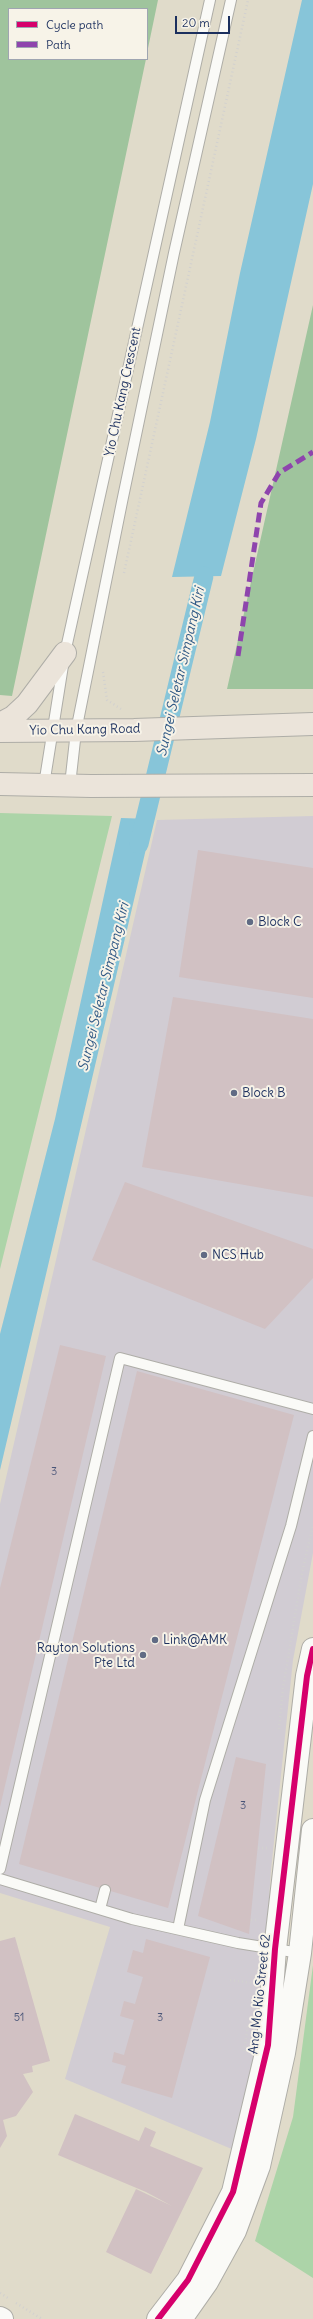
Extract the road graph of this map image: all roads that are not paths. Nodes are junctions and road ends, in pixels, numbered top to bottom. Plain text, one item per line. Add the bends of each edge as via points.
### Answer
1 (210, 0) edge
2 (231, 0) edge
3 (65, 653) junction
4 (0, 724) edge
5 (313, 724) edge
6 (76, 730) junction
7 (0, 731) edge
8 (52, 731) junction
9 (0, 784) edge
10 (44, 784) junction
11 (70, 785) junction
12 (313, 785) edge
13 (313, 1410) edge
14 (313, 1436) edge
15 (313, 1649) edge
16 (313, 1830) edge
17 (0, 1869) edge
18 (0, 1879) edge
19 (105, 1890) dead end
20 (100, 1909) junction
21 (178, 1929) junction
22 (275, 1949) junction
23 (300, 1953) junction
24 (207, 2264) junction
25 (158, 2319) edge
26 (181, 2319) edge

1 - 3 lane, Yio Chu Kang Crescent
2 - 6 lane, Yio Chu Kang Crescent via 173,260
3 - 4 main road via 27,704 13,717
3 - 8 lane, Yio Chu Kang Crescent
5 - 6 main road, Yio Chu Kang Road
6 - 8 main road, Yio Chu Kang Road
6 - 11 lane, Yio Chu Kang Crescent
7 - 8 main road, Yio Chu Kang Road
8 - 10 lane, Yio Chu Kang Crescent
9 - 10 main road
10 - 11 main road
11 - 12 main road
13 - 17 lane via 244,1396 120,1358
14 - 21 lane via 291,1526 205,1800
15 - 22 street, Ang Mo Kio Street 62
16 - 23 street, Ang Mo Kio Street 62
18 - 20 lane
19 - 20 lane
20 - 21 lane
21 - 22 lane
22 - 23 lane
22 - 24 street, Ang Mo Kio Street 62 via 268,2045 233,2192
23 - 24 street, Ang Mo Kio Street 62 via 284,2054 259,2166 234,2231
24 - 25 street, Ang Mo Kio Street 62 via 188,2280
24 - 26 street, Ang Mo Kio Street 62 via 195,2300

